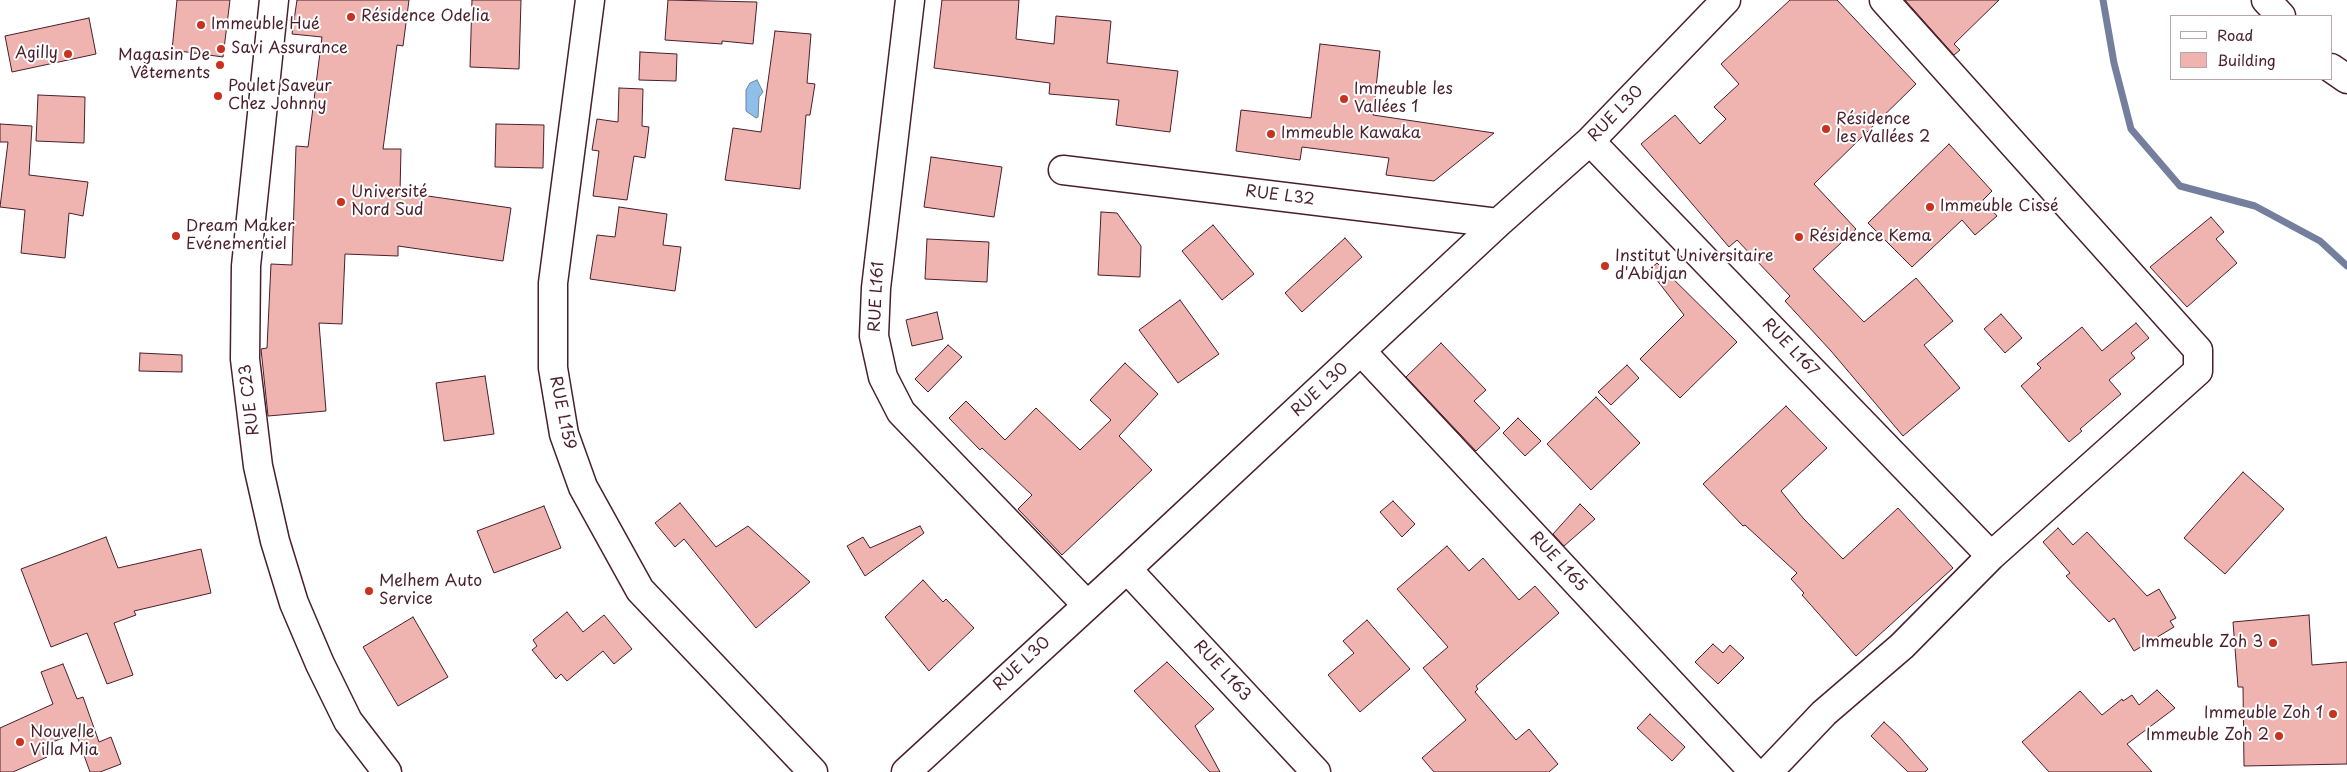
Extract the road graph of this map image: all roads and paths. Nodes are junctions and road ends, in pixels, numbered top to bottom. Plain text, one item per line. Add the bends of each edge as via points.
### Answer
1 (274, 0) edge
2 (590, 0) edge
3 (910, 0) edge
4 (1726, 0) edge
5 (1884, 0) edge
6 (2266, 0) edge
7 (2280, 15) edge
8 (2332, 69) edge
9 (2347, 79) edge
10 (1590, 141) junction
11 (1063, 170) dead end
12 (1498, 223) junction
13 (1361, 351) junction
14 (1991, 556) junction
15 (1127, 570) junction
16 (1086, 605) junction
17 (387, 772) edge
18 (813, 772) edge
19 (906, 772) edge
20 (1316, 772) edge
21 (1754, 772) edge
22 (1768, 772) edge

1 - 17 street, RUE C23 via 246,266 245,359 258,466 275,541 294,603 348,721
2 - 18 street, RUE L159 via 553,283 553,368 564,434 583,487 640,590
3 - 16 street, RUE L161 via 876,288 874,336 883,377 901,412
4 - 10 street, RUE L30
5 - 14 street via 2198,350 2198,371
6 - 7 street
8 - 9 street
10 - 12 street, RUE L30
10 - 14 street, RUE L167
11 - 12 street, RUE L32
12 - 13 street, RUE L30
13 - 15 street, RUE L30
13 - 21 street, RUE L165
14 - 22 street via 1902,646 1824,713
15 - 16 street, RUE L30
15 - 20 street, RUE L163
16 - 19 street, RUE L30

